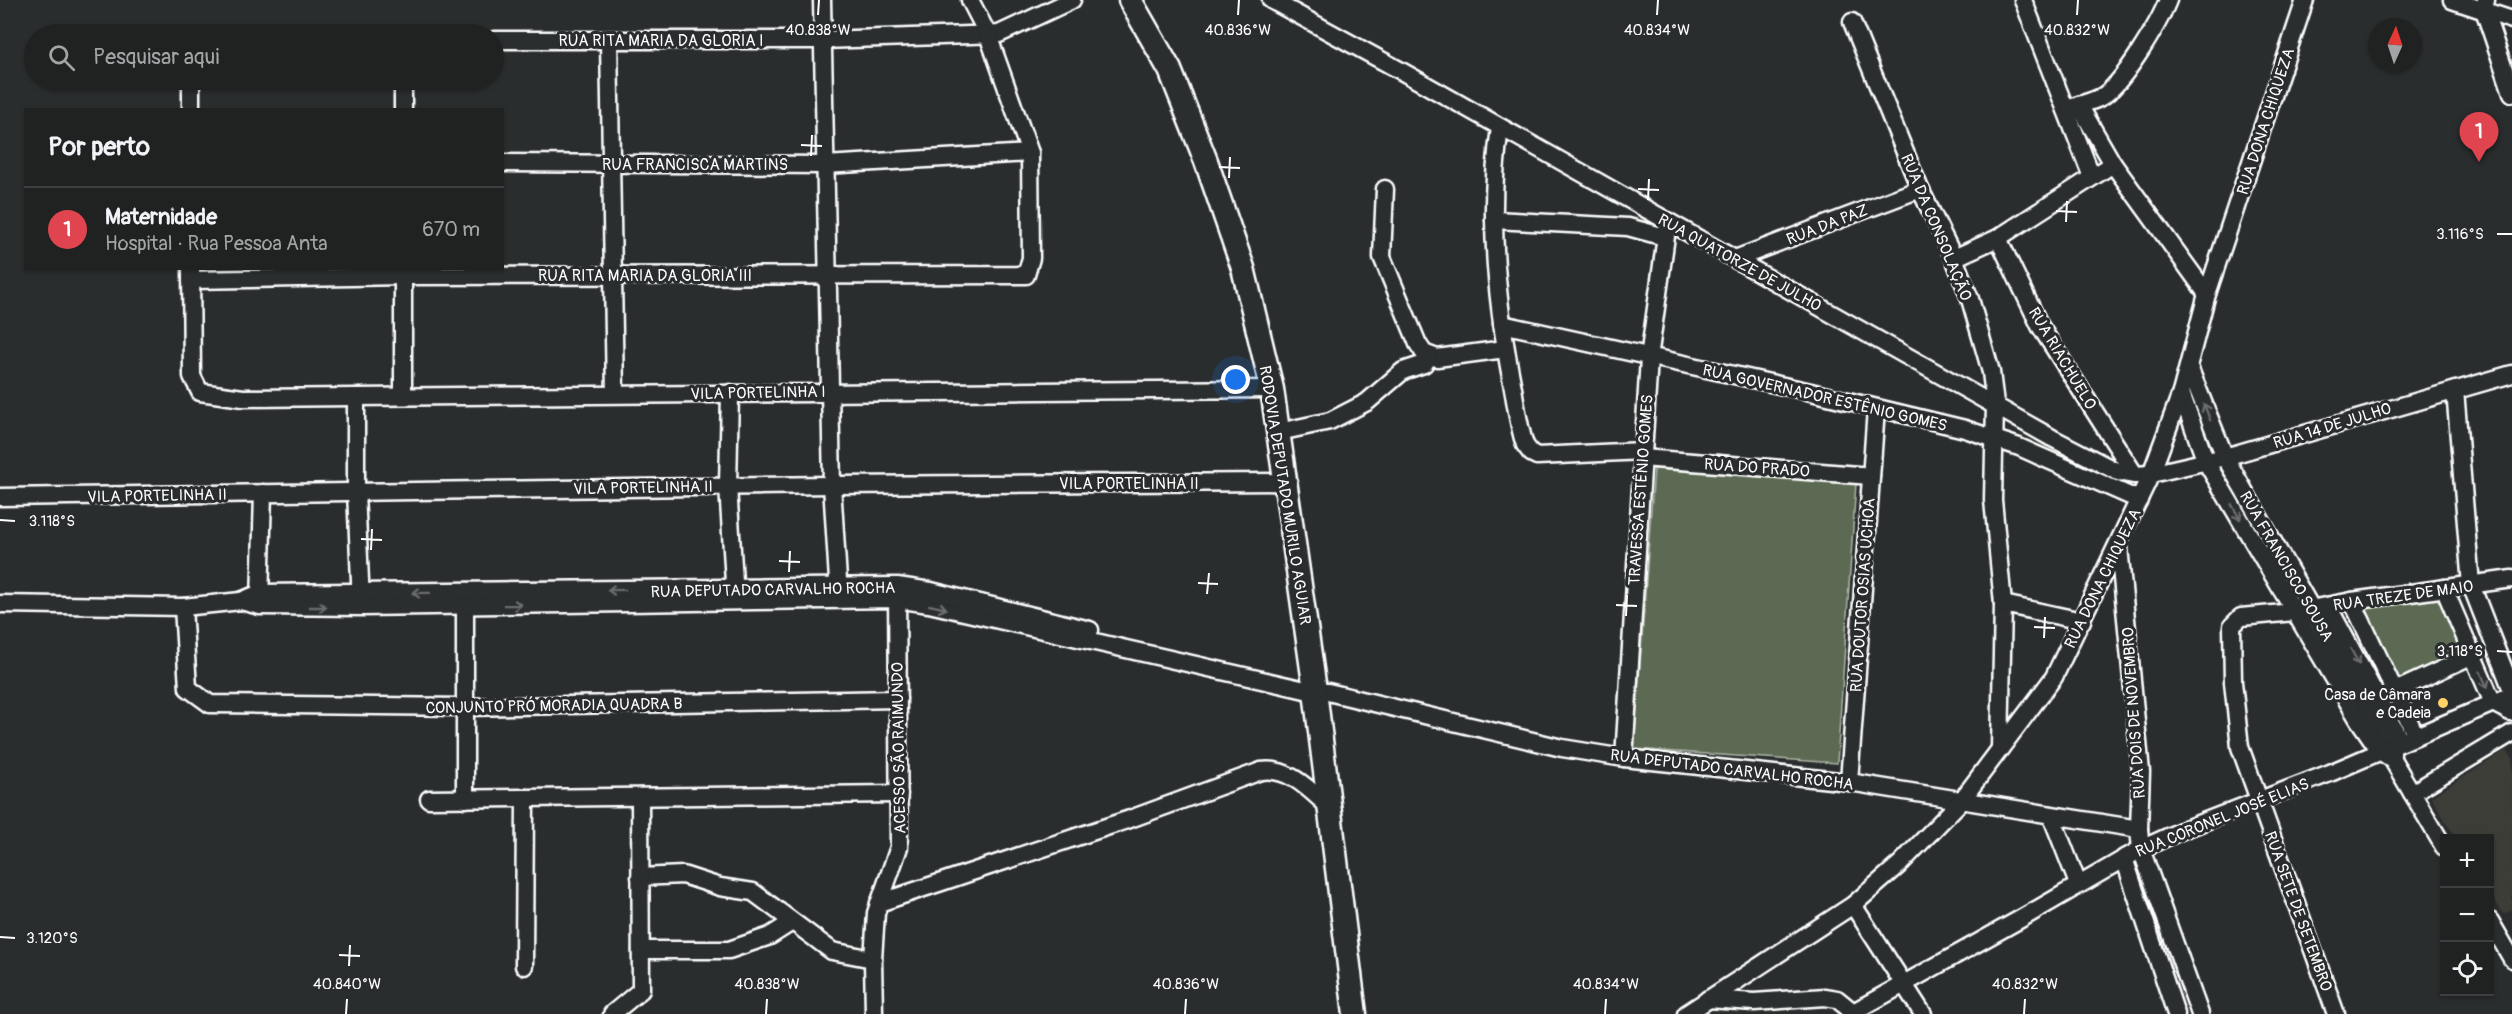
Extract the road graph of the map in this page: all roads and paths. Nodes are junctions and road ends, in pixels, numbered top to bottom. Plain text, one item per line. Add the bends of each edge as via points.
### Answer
1 (822, 0) edge
2 (970, 0) edge
3 (1072, 0) edge
4 (1130, 0) edge
5 (1271, 0) edge
6 (2023, 0) edge
7 (2168, 0) edge
8 (2306, 0) edge
9 (2452, 0) edge
10 (2485, 5) edge
11 (2512, 20) edge
12 (1852, 22) dead end
13 (988, 35) junction
14 (504, 40) edge
15 (609, 40) junction
16 (823, 40) junction
17 (191, 90) edge
18 (403, 90) edge
19 (2512, 93) edge
20 (2072, 107) junction
21 (191, 108) edge
22 (403, 108) edge
23 (1500, 128) junction
24 (1030, 153) junction
25 (504, 162) edge
26 (611, 164) junction
27 (2113, 164) junction
28 (825, 165) junction
29 (2092, 177) junction
30 (1385, 189) dead end
31 (1920, 189) junction
32 (1494, 220) junction
33 (1667, 230) junction
34 (1998, 238) junction
35 (1954, 258) junction
36 (1735, 259) junction
37 (403, 272) edge
38 (191, 274) edge
39 (613, 274) junction
40 (827, 274) junction
41 (2207, 294) junction
42 (1502, 324) junction
43 (1505, 349) junction
44 (1429, 357) junction
45 (1648, 358) junction
46 (2189, 367) junction
47 (2512, 374) edge
48 (1272, 389) junction
49 (2455, 390) junction
50 (830, 392) junction
51 (730, 393) junction
52 (2181, 393) junction
53 (615, 394) junction
54 (403, 396) junction
55 (356, 397) junction
56 (1995, 404) junction
57 (1876, 409) junction
58 (1279, 432) junction
59 (1995, 438) junction
60 (1642, 455) junction
61 (2224, 457) junction
62 (2206, 462) junction
63 (2143, 475) junction
64 (1871, 476) junction
65 (1287, 482) junction
66 (832, 485) junction
67 (728, 486) junction
68 (356, 492) junction
69 (263, 493) junction
70 (0, 497) edge
71 (2139, 500) junction
72 (2261, 539) junction
73 (2119, 546) junction
74 (2512, 579) edge
75 (2470, 585) junction
76 (2444, 588) junction
77 (897, 593) junction
78 (839, 594) junction
79 (734, 596) junction
80 (465, 598) junction
81 (260, 600) junction
82 (361, 600) junction
83 (2352, 601) junction
84 (0, 604) edge
85 (2003, 604) junction
86 (2328, 606) junction
87 (183, 607) junction
88 (2303, 610) junction
89 (2082, 621) junction
90 (2473, 655) junction
91 (1319, 689) junction
92 (2512, 690) edge
93 (2395, 691) junction
94 (2512, 695) edge
95 (898, 699) junction
96 (2493, 703) junction
97 (465, 707) junction
98 (2511, 711) edge
99 (2512, 733) edge
100 (2396, 747) junction
101 (2000, 750) junction
102 (1624, 758) junction
103 (1849, 782) junction
104 (2412, 793) junction
105 (899, 794) junction
106 (640, 797) junction
107 (525, 798) junction
108 (429, 799) dead end
109 (465, 799) junction
110 (2258, 800) junction
111 (1961, 801) junction
112 (1329, 807) junction
113 (2051, 815) junction
114 (2139, 829) junction
115 (2440, 839) edge
116 (2141, 849) junction
117 (2124, 858) junction
118 (640, 877) junction
119 (2078, 884) junction
120 (879, 903) junction
121 (1853, 904) junction
122 (792, 922) junction
123 (2512, 925) edge
124 (2494, 926) edge
125 (2494, 928) edge
126 (641, 950) junction
127 (873, 959) junction
128 (2512, 959) edge
129 (524, 966) dead end
130 (1903, 984) junction
131 (1708, 999) junction
132 (1852, 1013) edge
133 (612, 1014) edge
134 (874, 1014) edge
135 (1354, 1014) edge
136 (1686, 1014) edge
137 (1923, 1014) edge
138 (2176, 1014) edge
139 (2200, 1014) edge
140 (2336, 1014) edge

1 - 16 street
2 - 13 street
3 - 13 street, RUA RITA MARIA DA GLORIA I via 999,34
4 - 48 highway, RODOVIA DEPUTADO MURILO AGUIAR via 1170,70 1206,161 1243,268
5 - 23 street, RUA QUATORZE DE JULHO
6 - 20 street
7 - 20 street via 2115,87 2101,97
8 - 41 street, RUA DONA CHIQUEZA
9 - 10 street
10 - 11 street
10 - 19 street
12 - 31 street, RUA DA CONSOLAÇÃO
13 - 16 street, RUA RITA MARIA DA GLORIA I
13 - 24 street
14 - 15 street, RUA RITA MARIA DA GLORIA I
15 - 16 street, RUA RITA MARIA DA GLORIA I
15 - 26 street
16 - 28 street
17 - 21 street
18 - 22 street
20 - 27 street
20 - 29 street
23 - 32 street
23 - 33 street, RUA QUATORZE DE JULHO
24 - 28 street, RUA FRANCISCA MARTINS
24 - 40 street, RUA RITA MARIA DA GLORIA III via 1031,258 1026,275
25 - 26 street, RUA FRANCISCA MARTINS
26 - 28 street, RUA FRANCISCA MARTINS
26 - 39 street
27 - 29 street
27 - 41 street
28 - 40 street
29 - 34 street
30 - 44 street via 1382,257 1418,344
31 - 35 street, RUA DA CONSOLAÇÃO
31 - 36 street, RUA DA PAZ
32 - 33 street
32 - 42 street
33 - 36 street, RUA QUATORZE DE JULHO
33 - 45 street, TRAVESSA ESTÊNIO GOMES
34 - 35 street
34 - 63 street, RUA RIACHUELO via 2040,326
35 - 56 street, RUA DA CONSOLAÇÃO via 1991,372
36 - 56 street, RUA QUATORZE DE JULHO
37 - 38 street, RUA RITA MARIA DA GLORIA III
37 - 39 street, RUA RITA MARIA DA GLORIA III
37 - 54 street
38 - 55 street, VILA PORTELINHA I via 192,376 200,392 243,398
39 - 40 street, RUA RITA MARIA DA GLORIA III
39 - 53 street
40 - 50 street
41 - 46 street, RUA DONA CHIQUEZA
42 - 43 street
42 - 45 street, RUA GOVERNADOR ESTÊNIO GOMES
43 - 44 street
43 - 60 street, RUA DO PRADO via 1522,436 1531,453
44 - 58 street via 1424,364 1403,371 1367,402 1330,421
45 - 57 street, RUA GOVERNADOR ESTÊNIO GOMES
45 - 60 street, TRAVESSA ESTÊNIO GOMES
46 - 52 street, RUA DONA CHIQUEZA
61 -> 46 street, RUA FRANCISCO SOUSA
47 - 49 street, RUA 14 DE JULHO
48 - 50 street, VILA PORTELINHA I
48 - 58 highway, RODOVIA DEPUTADO MURILO AGUIAR
49 - 61 street, RUA 14 DE JULHO
49 - 75 street
50 - 51 street, VILA PORTELINHA I
50 - 66 street
51 - 53 street, VILA PORTELINHA I
51 - 67 street
52 - 62 street, RUA FRANCISCO SOUSA
52 - 63 street, RUA DONA CHIQUEZA
53 - 54 street, VILA PORTELINHA I
54 - 55 street, VILA PORTELINHA I
55 - 68 street
56 - 59 street, RUA DA CONSOLAÇÃO
56 - 63 street, RUA QUATORZE DE JULHO via 2102,465
57 - 59 street, RUA GOVERNADOR ESTÊNIO GOMES
57 - 64 street, RUA DOUTOR OSIAS UCHOA
58 - 65 highway, RODOVIA DEPUTADO MURILO AGUIAR
59 - 71 street, RUA GOVERNADOR ESTÊNIO GOMES
59 - 85 street, RUA DA CONSOLAÇÃO via 1994,500
60 - 64 street, RUA DO PRADO
60 - 102 street, TRAVESSA ESTÊNIO GOMES
61 - 62 street, RUA 14 DE JULHO
61 - 72 street, RUA FRANCISCO SOUSA
62 - 63 street, RUA 14 DE JULHO
62 -> 72 street, RUA FRANCISCO SOUSA
63 - 71 street, RUA DONA CHIQUEZA
64 - 103 street, RUA DOUTOR OSIAS UCHOA
65 - 66 street, VILA PORTELINHA II
65 - 91 highway, RODOVIA DEPUTADO MURILO AGUIAR
66 - 67 street, VILA PORTELINHA II
66 - 78 street
67 - 68 street, VILA PORTELINHA II
67 - 79 street
68 - 69 street, VILA PORTELINHA II
68 - 82 street
69 - 70 street, VILA PORTELINHA II
69 - 81 street
71 - 73 street, RUA DONA CHIQUEZA
72 - 88 street, RUA FRANCISCO SOUSA
73 - 89 street, RUA DONA CHIQUEZA
73 - 114 street, RUA DOIS DE NOVEMBRO via 2141,772
74 - 75 street, RUA TREZE DE MAIO
75 - 76 street, RUA TREZE DE MAIO
75 - 92 street
76 - 83 street, RUA TREZE DE MAIO
76 - 90 street
77 - 78 street, RUA DEPUTADO CARVALHO ROCHA
77 - 91 street, RUA DEPUTADO CARVALHO ROCHA via 929,604 1114,641
77 - 95 street, ACESSO SÃO RAIMUNDO
78 - 79 street, RUA DEPUTADO CARVALHO ROCHA
79 - 80 street, RUA DEPUTADO CARVALHO ROCHA
80 - 82 street, RUA DEPUTADO CARVALHO ROCHA
80 - 97 street
81 - 82 street, RUA DEPUTADO CARVALHO ROCHA
81 - 87 street, RUA DEPUTADO CARVALHO ROCHA
83 - 86 street, RUA TREZE DE MAIO
83 - 93 street
84 - 87 street, RUA DEPUTADO CARVALHO ROCHA
85 - 89 street
85 - 101 street, RUA DA CONSOLAÇÃO
86 - 88 street, RUA TREZE DE MAIO
86 -> 100 street, RUA FRANCISCO SOUSA
87 - 97 street, CONJUNTO PRÓ MORADIA QUADRA B via 188,688 210,704
88 - 100 street, RUA FRANCISCO SOUSA via 2365,717
88 - 110 street, RUA SETE DE SETEMBRO via 2241,617 2232,626 2237,729
89 - 101 street, RUA DONA CHIQUEZA via 2054,677
90 - 93 street
90 -> 96 street
91 - 102 street, RUA DEPUTADO CARVALHO ROCHA via 1562,748
91 - 112 highway, RODOVIA DEPUTADO MURILO AGUIAR
93 - 100 street
94 - 96 street, RUA CORONEL JOSÉ ELIAS
95 - 97 street, CONJUNTO PRÓ MORADIA QUADRA B
95 - 105 street, ACESSO SÃO RAIMUNDO
96 - 98 street
96 - 100 street, RUA CORONEL JOSÉ ELIAS
97 - 109 street
99 - 104 street
100 - 104 street, RUA FRANCISCO SOUSA
100 - 110 street, RUA CORONEL JOSÉ ELIAS
101 - 111 street, RUA DONA CHIQUEZA
102 - 103 street, RUA DEPUTADO CARVALHO ROCHA
103 - 111 street, RUA DEPUTADO CARVALHO ROCHA
104 - 115 street, RUA FRANCISCO SOUSA
105 - 106 street
105 - 120 street, ACESSO SÃO RAIMUNDO via 899,847
106 - 107 street
106 - 118 street
107 - 109 street
107 - 129 street
108 - 109 street
110 - 116 street, RUA CORONEL JOSÉ ELIAS
110 - 140 street, RUA SETE DE SETEMBRO
111 - 113 street, RUA DEPUTADO CARVALHO ROCHA
111 - 121 street, RUA DONA CHIQUEZA via 1900,864
112 - 120 street via 1289,775 1261,771 1120,823
112 - 135 highway, RODOVIA DEPUTADO MURILO AGUIAR
113 - 114 street, RUA DEPUTADO CARVALHO ROCHA
113 - 119 street
114 - 116 street, RUA DOIS DE NOVEMBRO
116 - 117 street, RUA CORONEL JOSÉ ELIAS
116 - 139 street, RUA DOIS DE NOVEMBRO
117 - 119 street, RUA CORONEL JOSÉ ELIAS
117 - 138 street
118 - 122 street via 684,874 720,887 753,892
118 - 126 street
119 - 130 street, RUA CORONEL JOSÉ ELIAS
120 - 127 street, ACESSO SÃO RAIMUNDO
121 - 130 street
121 - 131 street, RUA DONA CHIQUEZA
122 - 126 street via 770,936 729,950
122 - 127 street via 832,951
123 - 124 street
125 - 128 street
126 - 133 street via 641,990
127 - 134 street, ACESSO SÃO RAIMUNDO
130 - 132 street, RUA CORONEL JOSÉ ELIAS
130 - 137 street
131 - 132 street via 1754,1002 1826,997 1837,999
131 - 136 street, RUA DONA CHIQUEZA

